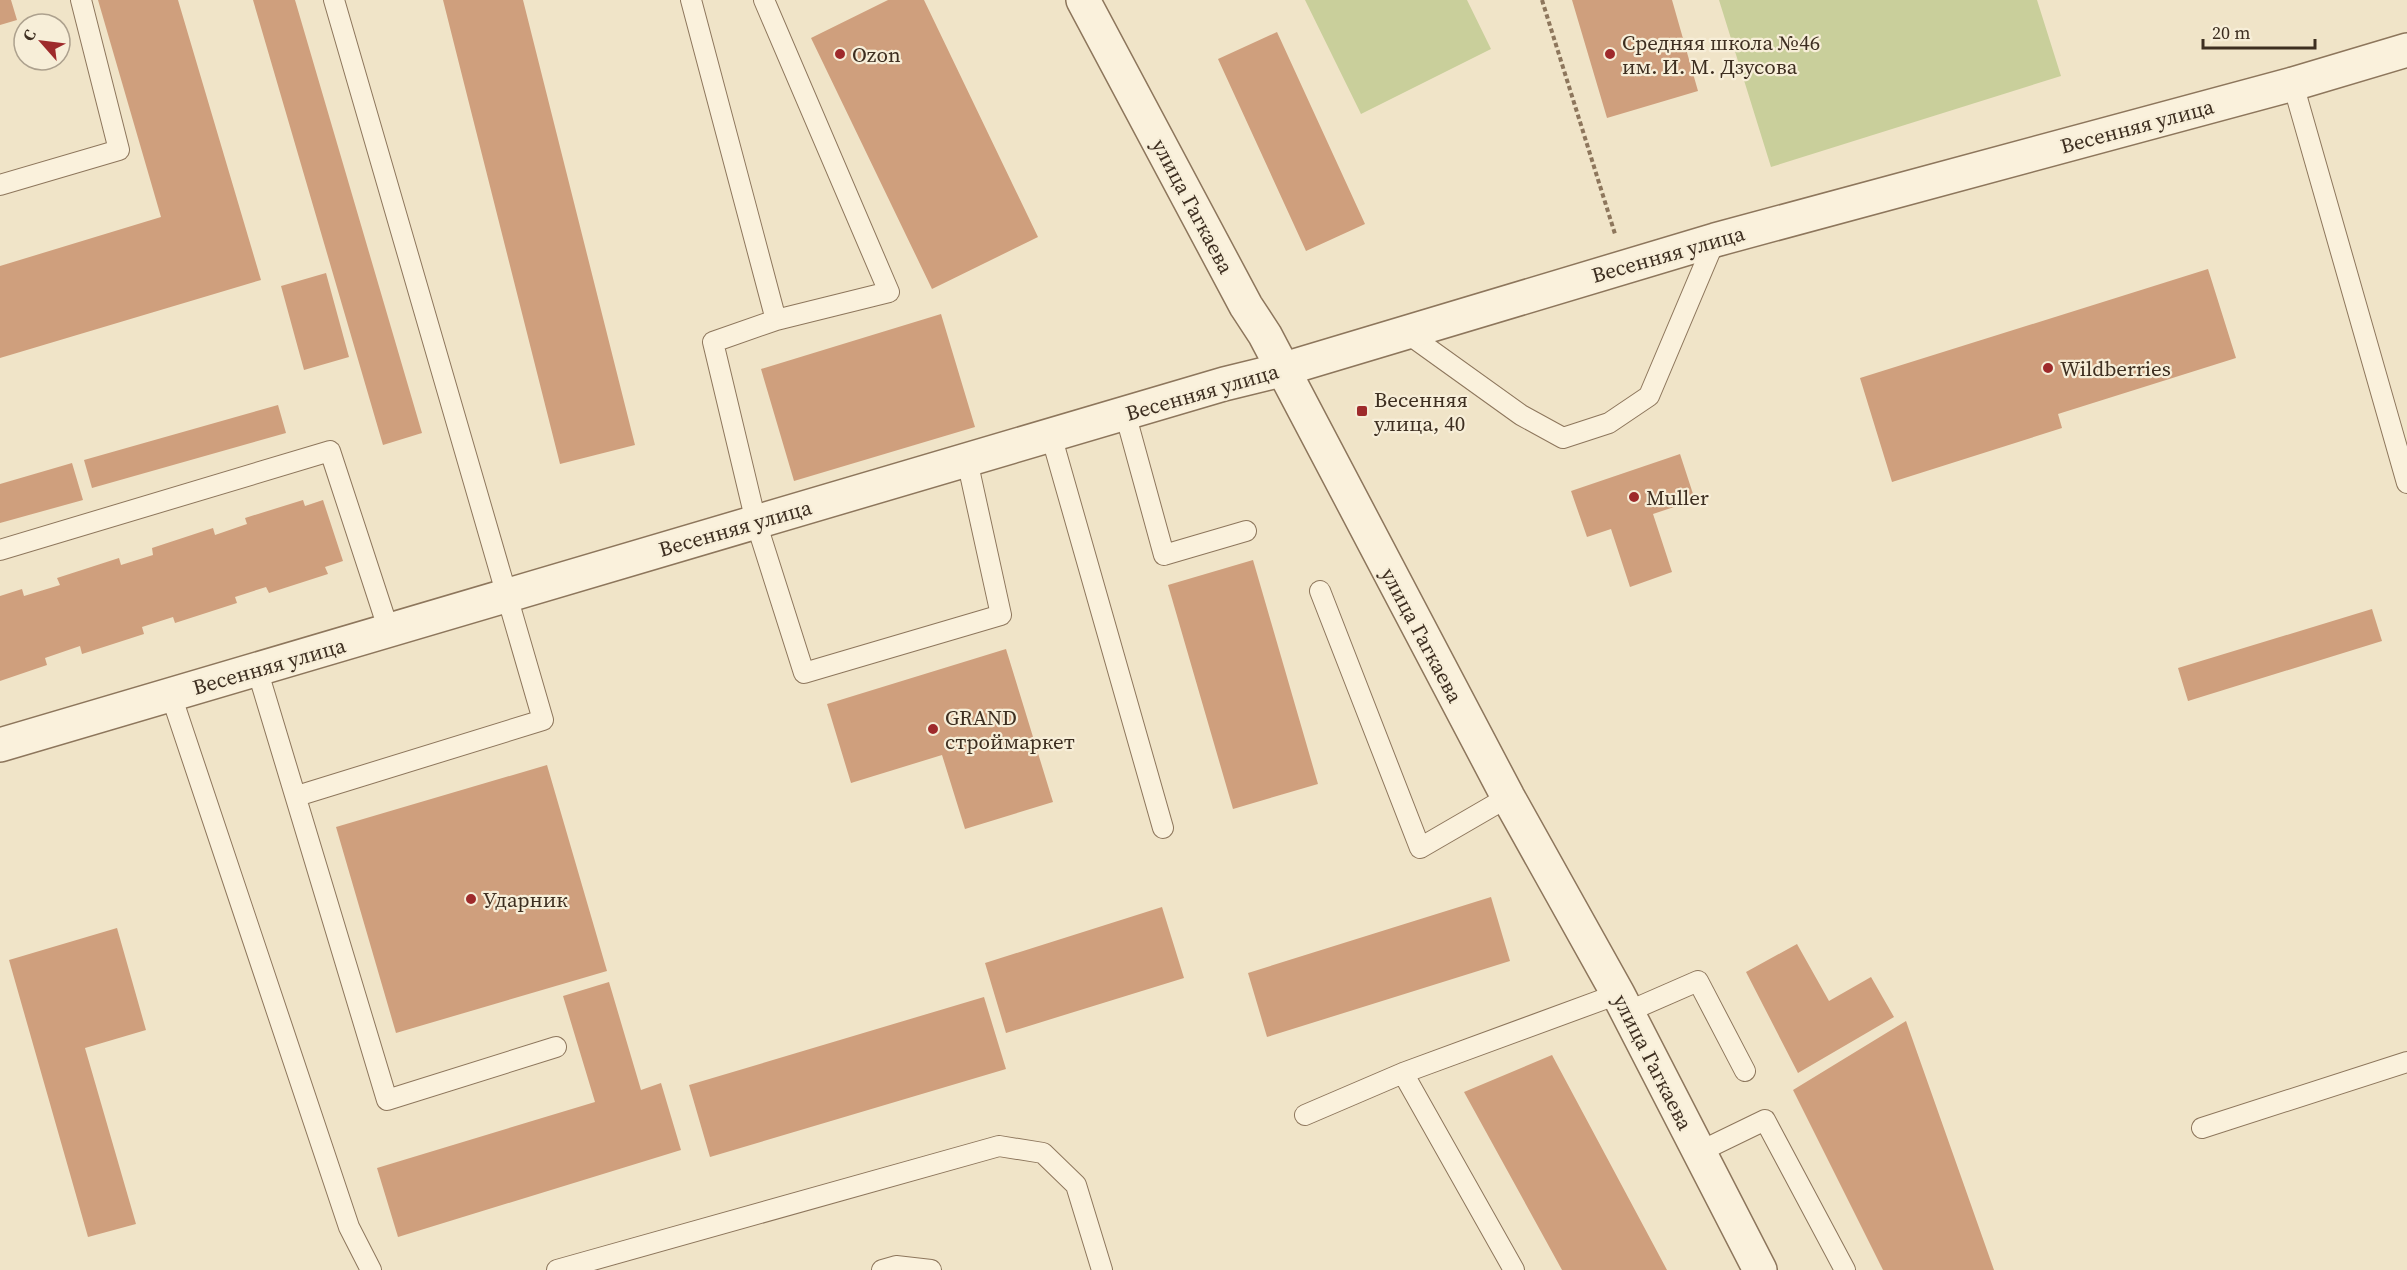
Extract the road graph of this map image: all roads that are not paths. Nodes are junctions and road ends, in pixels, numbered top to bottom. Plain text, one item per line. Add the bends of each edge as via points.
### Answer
1 (81, 0) edge
2 (334, 0) edge
3 (691, 0) edge
4 (764, 0) edge
5 (1083, 0) edge
6 (2407, 50) edge
7 (2293, 84) junction
8 (0, 185) edge
9 (1715, 240) junction
10 (776, 320) junction
11 (1404, 331) junction
12 (1281, 370) junction
13 (1125, 413) junction
14 (1051, 435) junction
15 (967, 460) junction
16 (2407, 483) edge
17 (756, 522) junction
18 (1246, 531) dead end
19 (0, 550) edge
20 (1320, 591) dead end
21 (507, 596) junction
22 (389, 630) junction
23 (257, 669) junction
24 (171, 695) junction
25 (0, 746) edge
26 (297, 796) junction
27 (1508, 797) junction
28 (1163, 828) dead end
29 (1623, 1003) junction
30 (556, 1047) dead end
31 (2407, 1062) edge
32 (1745, 1071) dead end
33 (1403, 1073) junction
34 (1305, 1115) dead end
35 (2202, 1128) dead end
36 (1699, 1152) junction
37 (371, 1270) edge
38 (557, 1270) edge
39 (882, 1270) edge
40 (931, 1270) edge
41 (1102, 1270) edge
42 (1514, 1270) edge
43 (1760, 1270) edge
44 (1845, 1270) edge

1 - 8 lane via 119,150
2 - 21 lane
3 - 10 lane
4 - 10 lane via 889,292
5 - 12 street, улица Гагкаева
6 - 7 street, Весенняя улица
7 - 9 street, Весенняя улица
7 - 16 lane
9 - 11 street, Весенняя улица
9 - 11 lane via 1649,396 1609,423 1563,438 1521,416
10 - 17 lane via 713,342
11 - 12 street, Весенняя улица
12 - 13 street, Весенняя улица
12 - 27 street, улица Гагкаева
13 - 14 street, Весенняя улица
13 - 18 lane via 1164,555
14 - 15 street, Весенняя улица
14 - 28 lane
15 - 17 street, Весенняя улица
15 - 17 lane via 1001,615 804,673
17 - 21 street, Весенняя улица
19 - 22 lane via 330,451
20 - 27 lane via 1420,848
21 - 22 street, Весенняя улица
21 - 26 lane via 543,720
22 - 23 street, Весенняя улица
23 - 24 street, Весенняя улица
23 - 26 lane
24 - 25 street, Весенняя улица
24 - 37 lane via 349,1227
26 - 30 lane via 387,1100
27 - 29 street, улица Гагкаева
29 - 32 lane via 1698,981
29 - 33 lane
29 - 36 street, улица Гагкаева
31 - 35 lane
33 - 34 lane
33 - 42 lane
36 - 43 street, улица Гагкаева
36 - 44 lane via 1765,1120
38 - 41 lane via 999,1146 1043,1153 1076,1185
39 - 40 lane via 897,1266

